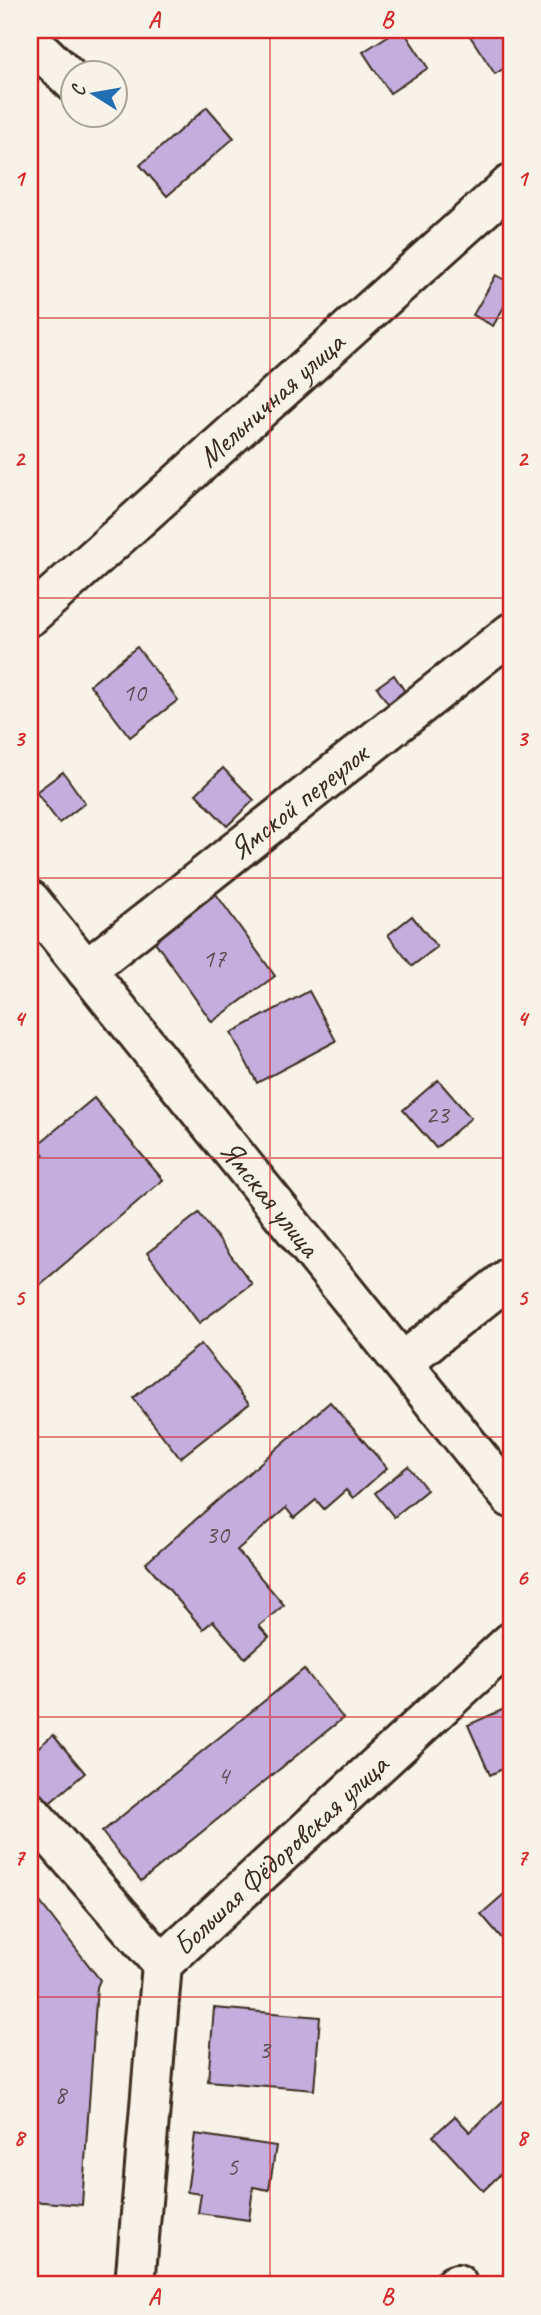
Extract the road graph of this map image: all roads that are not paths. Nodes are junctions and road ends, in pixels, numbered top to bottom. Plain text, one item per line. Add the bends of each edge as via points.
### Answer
1 (30, 40) edge
2 (60, 69) edge
3 (511, 184) edge
4 (30, 616) edge
5 (511, 632) edge
6 (30, 900) edge
7 (86, 970) junction
8 (511, 1276) edge
9 (403, 1362) junction
10 (511, 1498) edge
11 (511, 1642) edge
12 (30, 1812) edge
13 (162, 1964) junction
14 (135, 2285) edge

1 - 2 street
3 - 4 street, Мельничная улица
5 - 7 street, Ямской переулок
6 - 7 street, Ямская улица
7 - 9 street, Ямская улица
8 - 9 street
9 - 10 street, Ямская улица
11 - 13 street, Большая Фёдоровская улица
12 - 13 street
13 - 14 street, Большая Фёдоровская улица

